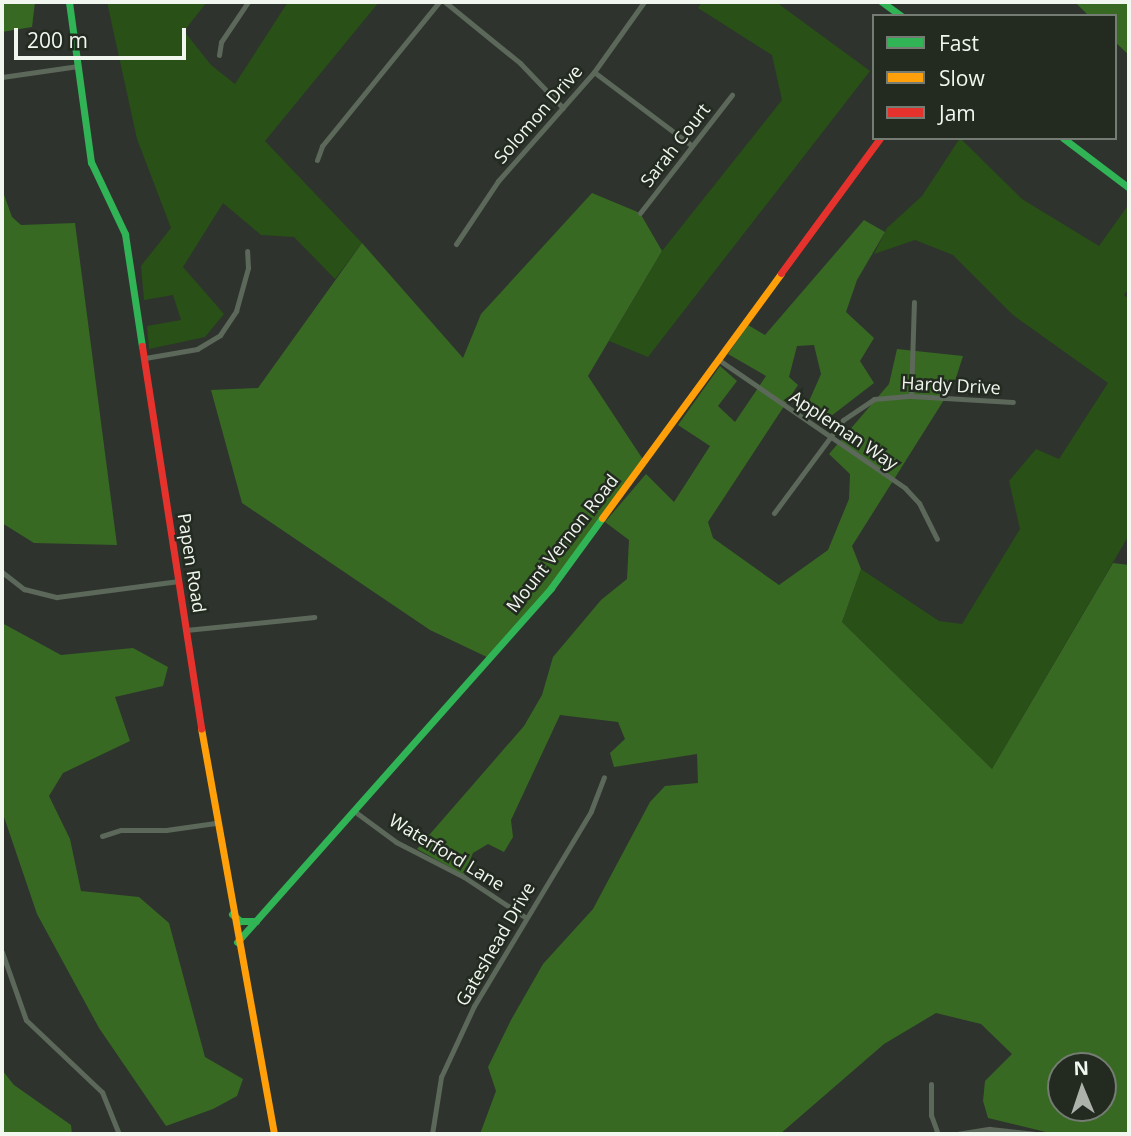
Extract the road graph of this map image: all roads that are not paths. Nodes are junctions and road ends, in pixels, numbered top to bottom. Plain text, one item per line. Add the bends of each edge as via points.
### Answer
1 (69, 2) edge
2 (248, 2) edge
3 (439, 2) edge
4 (445, 2) edge
5 (644, 2) edge
6 (883, 2) edge
7 (898, 14) edge
8 (219, 55) dead end
9 (78, 66) junction
10 (594, 72) junction
11 (2, 77) edge
12 (732, 95) dead end
13 (563, 108) junction
14 (879, 140) edge
15 (1066, 140) edge
16 (691, 145) junction
17 (317, 160) dead end
18 (1129, 188) edge
19 (640, 213) dead end
20 (456, 244) dead end
21 (247, 251) dead end
22 (914, 302) dead end
23 (145, 358) junction
24 (719, 360) junction
25 (911, 396) junction
26 (1013, 402) dead end
27 (831, 434) junction
28 (774, 513) dead end
29 (937, 539) dead end
30 (2, 572) edge
31 (179, 581) junction
32 (314, 617) dead end
33 (186, 630) junction
34 (604, 777) dead end
35 (354, 811) junction
36 (216, 823) junction
37 (102, 836) dead end
38 (232, 914) junction
39 (525, 916) junction
40 (256, 920) junction
41 (237, 942) junction
42 (2, 952) edge
43 (931, 1084) dead end
44 (119, 1134) edge
45 (274, 1134) edge
46 (432, 1134) edge
47 (938, 1134) edge
48 (957, 1134) edge
49 (1036, 1134) edge

1 - 9 street, Papen Road
2 - 8 street via 221,42
3 - 17 street via 322,146
4 - 13 street via 520,63
5 - 10 street, Solomon Drive
6 - 7 street
9 - 11 street
9 - 23 street, Papen Road via 92,162 123,226
10 - 13 street, Solomon Drive
10 - 16 street
12 - 16 street, Sarah Court
13 - 20 street, Solomon Drive via 498,181
14 - 24 street, Mount Vernon Road
15 - 18 street
16 - 19 street, Sarah Court
21 - 23 street via 248,268 236,311 220,335 197,349
22 - 25 street
23 - 31 street, Papen Road
24 - 27 street, Appleman Way via 773,400
24 - 35 street, Mount Vernon Road via 551,588
25 - 26 street, Hardy Drive
25 - 27 street, Hardy Drive via 874,399 850,413
27 - 28 street, Hardy Drive
27 - 29 street, Appleman Way via 914,496
30 - 31 street via 24,589 57,597
31 - 33 street, Papen Road
32 - 33 street
33 - 36 street, Papen Road
34 - 39 street, Gateshead Drive via 591,811
35 - 39 street, Waterford Lane via 396,842
35 - 40 street, Mount Vernon Road
36 - 37 street via 121,830
36 - 38 street, Papen Road
38 - 40 street via 240,921
38 - 41 street, Papen Road
39 - 46 street, Gateshead Drive via 445,1067
40 - 41 street, Mount Vernon Road
41 - 45 street, Papen Road
42 - 44 street via 26,1020 102,1092
43 - 47 street via 931,1115
48 - 49 street via 1009,1129

